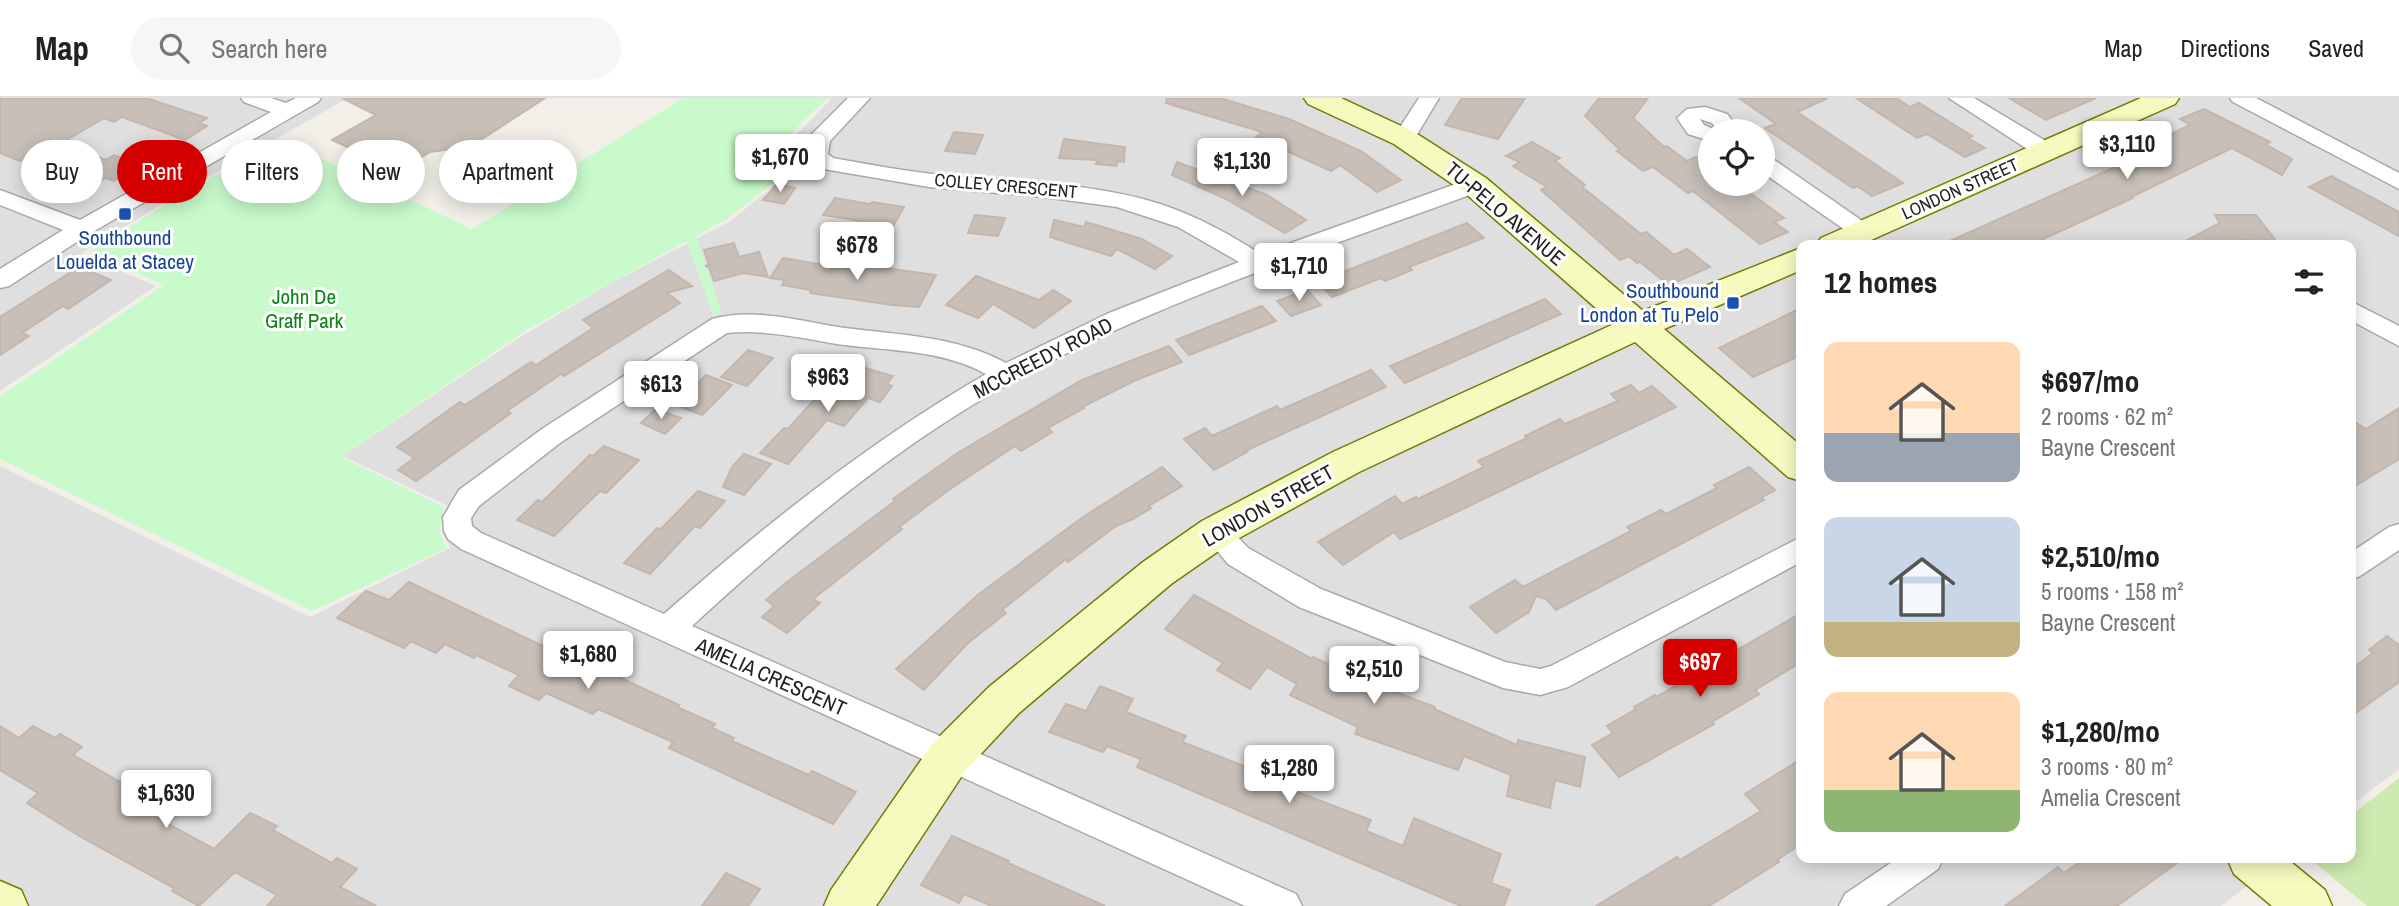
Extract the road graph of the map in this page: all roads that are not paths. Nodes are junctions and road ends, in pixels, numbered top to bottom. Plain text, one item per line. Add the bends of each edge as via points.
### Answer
1 (251, 98) edge
2 (311, 98) edge
3 (860, 98) edge
4 (1318, 98) edge
5 (1429, 98) edge
6 (1959, 98) edge
7 (2165, 98) edge
8 (2240, 98) edge
9 (288, 111) junction
10 (1720, 119) edge
11 (1698, 131) edge
12 (1404, 138) junction
13 (2046, 151) junction
14 (1775, 171) edge
15 (2399, 182) edge
16 (1475, 185) junction
17 (0, 197) edge
18 (80, 229) junction
19 (1863, 232) junction
20 (1844, 240) edge
21 (1796, 260) edge
22 (1257, 263) junction
23 (0, 280) edge
24 (2356, 312) edge
25 (1637, 327) junction
26 (2399, 337) edge
27 (1007, 374) junction
28 (1796, 463) edge
29 (1216, 532) junction
30 (2399, 535) edge
31 (1796, 551) edge
32 (2356, 564) edge
33 (667, 630) junction
34 (949, 757) junction
35 (1919, 863) edge
36 (2257, 863) edge
37 (848, 906) edge
38 (1284, 906) edge
39 (1857, 906) edge
40 (2308, 906) edge

1 - 9 street
2 - 9 street
3 - 22 street, COLLEY CRESCENT via 819,140 817,156 826,163 960,184 1098,195 1147,206 1229,242
4 - 12 street, TU-PELO AVENUE
5 - 12 street
6 - 13 street
7 - 13 street, LONDON STREET
8 - 15 street
9 - 18 street
10 - 11 street via 1694,113 1689,124
12 - 16 street, TU-PELO AVENUE
13 - 19 street, LONDON STREET
14 - 19 street
16 - 22 street, MCCREEDY ROAD
16 - 25 street, TU-PELO AVENUE
17 - 18 street
18 - 23 street
19 - 20 street, LONDON STREET
21 - 25 street, LONDON STREET
22 - 27 street, MCCREEDY ROAD via 1169,297
24 - 26 street
25 - 28 street, TU-PELO AVENUE
25 - 29 street, LONDON STREET via 1346,462
27 - 33 street, MCCREEDY ROAD via 900,439 834,486
27 - 33 street, AMELIA CRESCENT via 969,355 903,341 747,321 721,325 551,436 469,498 457,516 458,531 471,541
29 - 31 street via 1238,556 1310,598 1503,676 1540,682 1558,678
29 - 34 street, LONDON STREET via 1157,573 1014,692
30 - 32 street
33 - 34 street, AMELIA CRESCENT
34 - 37 street, LONDON STREET
34 - 38 street, AMELIA CRESCENT
35 - 39 street
36 - 40 street

